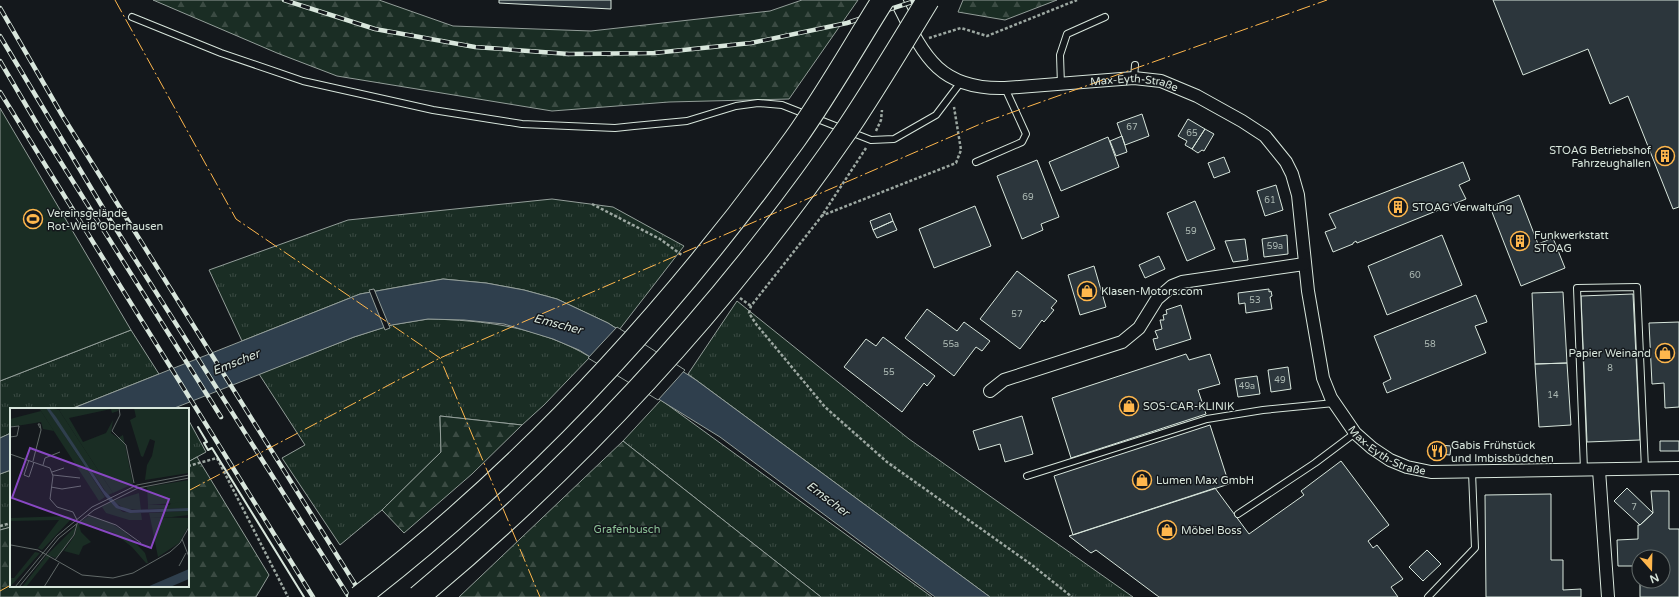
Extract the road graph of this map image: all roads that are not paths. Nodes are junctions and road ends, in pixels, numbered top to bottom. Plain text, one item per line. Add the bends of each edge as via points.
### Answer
1 (883, 0) edge
2 (896, 0) edge
3 (928, 0) edge
4 (1105, 16) dead end
5 (132, 17) dead end
6 (1135, 65) dead end
7 (1134, 78) junction
8 (960, 82) junction
9 (1061, 85) junction
10 (1005, 88) junction
11 (976, 162) dead end
12 (1304, 264) junction
13 (990, 391) dead end
14 (1334, 403) junction
15 (1355, 433) junction
16 (1679, 468) edge
17 (1645, 469) junction
18 (1584, 470) junction
19 (1599, 470) junction
20 (1472, 472) junction
21 (1027, 476) dead end
22 (1238, 514) dead end
23 (360, 597) edge
24 (418, 597) edge
25 (1428, 597) edge
26 (1608, 597) edge

1 - 23 highway, bridge via 796,138 660,309 556,424 416,552
2 - 8 street, Max-Eyth-Straße via 918,44 936,68
3 - 24 highway, bridge via 848,127 728,287 658,368 584,446 514,514
4 - 9 lane via 1067,34 1060,55
5 - 8 lane via 214,50 303,81 433,110 522,124 615,128 687,121 736,106 758,103 782,104 871,140 894,139 936,115
6 - 7 lane
7 - 9 street, Max-Eyth-Straße
7 - 12 street, Max-Eyth-Straße via 1170,83 1265,136 1292,174 1298,195
8 - 10 street, Max-Eyth-Straße via 988,89
9 - 10 street, Max-Eyth-Straße
10 - 11 lane via 1026,134 1022,142
12 - 13 street via 1182,282 1172,286 1157,298 1139,328 1122,342 1004,380
12 - 14 street, Max-Eyth-Straße via 1323,378
14 - 15 street, Max-Eyth-Straße
14 - 21 lane via 1270,409 1207,419
15 - 20 street, Max-Eyth-Straße via 1378,453 1407,467 1431,472
15 - 22 lane
16 - 17 street, Max-Eyth-Straße
17 - 18 lane via 1637,287 1576,288
17 - 19 street, Max-Eyth-Straße
18 - 19 street, Max-Eyth-Straße
18 - 20 street, Max-Eyth-Straße
19 - 26 street
20 - 25 lane via 1475,548

